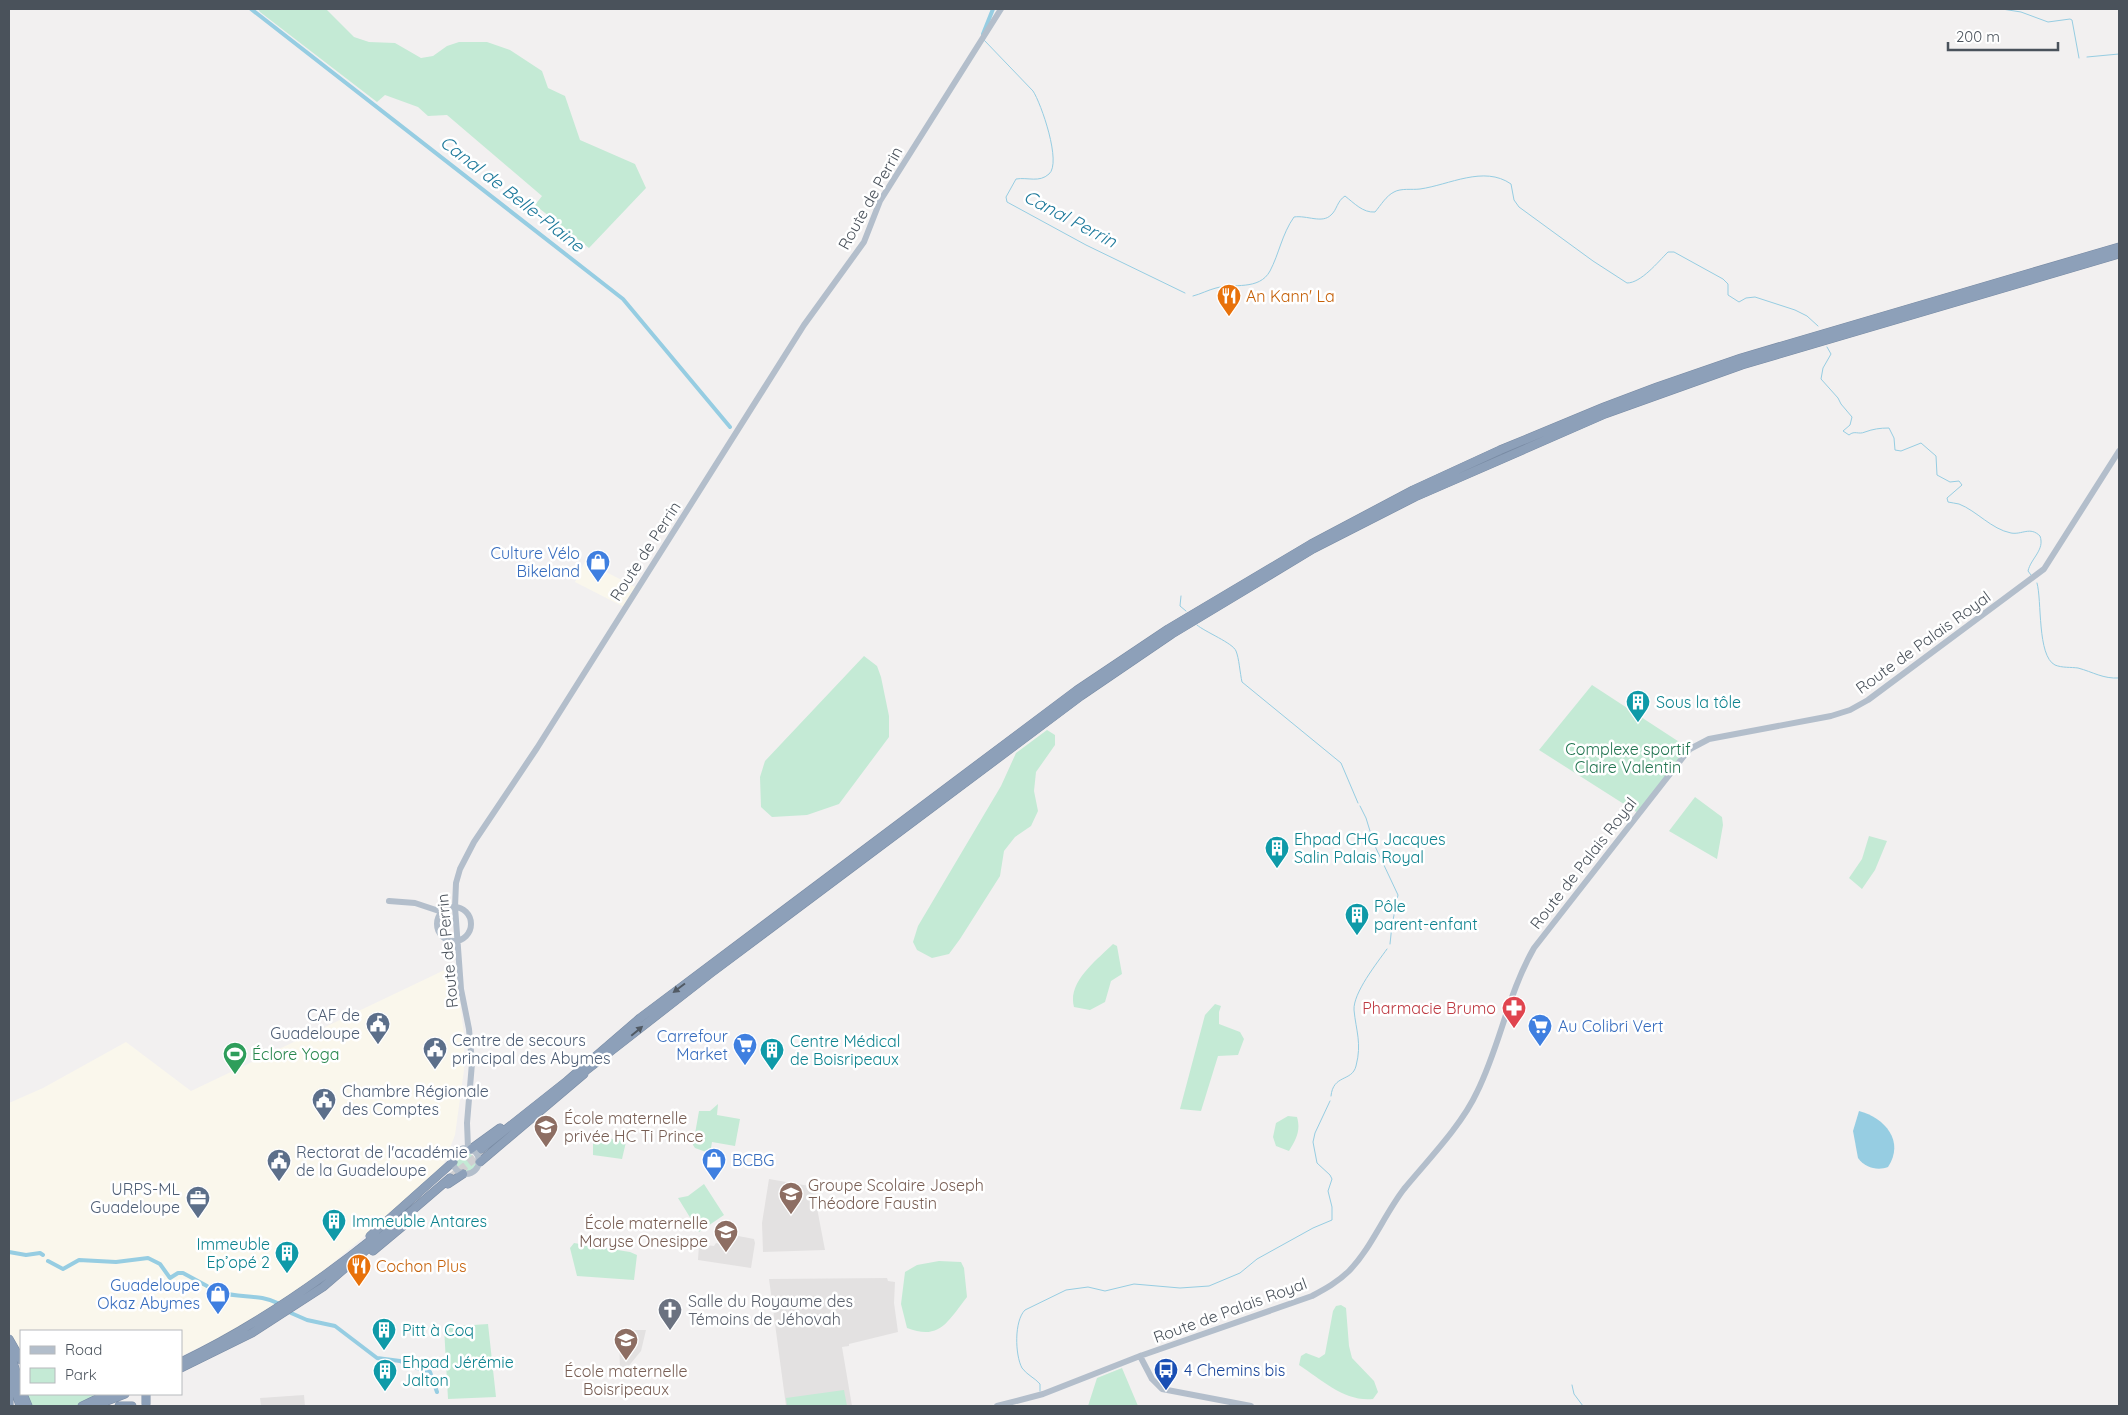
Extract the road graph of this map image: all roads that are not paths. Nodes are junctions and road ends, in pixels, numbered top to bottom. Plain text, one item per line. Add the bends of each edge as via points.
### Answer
1 (1002, 9) edge
2 (2119, 247) edge
3 (2119, 254) edge
4 (2119, 451) edge
5 (390, 901) dead end
6 (422, 906) junction
7 (454, 907) junction
8 (442, 912) junction
9 (438, 921) junction
10 (457, 941) junction
11 (596, 1059) junction
12 (470, 1148) junction
13 (483, 1150) tunnel mouth
14 (453, 1162) junction
15 (480, 1162) junction
16 (463, 1174) junction
17 (448, 1177) tunnel mouth
18 (353, 1258) junction
19 (9, 1340) edge
20 (9, 1350) edge
21 (1140, 1356) junction
22 (20, 1358) edge
23 (182, 1362) edge
24 (9, 1369) edge
25 (182, 1369) edge
26 (20, 1384) edge
27 (9, 1390) edge
28 (106, 1395) edge
29 (122, 1395) edge
30 (130, 1395) edge
31 (146, 1395) edge
32 (146, 1404) dead end
33 (9, 1406) edge
34 (20, 1406) edge
35 (82, 1406) edge
36 (94, 1406) edge
37 (108, 1406) edge
38 (119, 1406) edge
39 (132, 1406) edge
40 (997, 1406) edge
41 (1251, 1406) edge

1 - 7 main road, Route de Perrin via 880,201 864,242 804,325 537,748 474,842 460,869
2 -> 11 highway via 1741,358 1648,391 1500,450 1413,490 1311,544 1168,629 1076,690 640,1018
11 -> 3 highway via 1080,696 1172,634 1313,549 1416,497 1605,414 1742,365
4 - 21 main road, Route de Palais Royal via 2044,569 1868,700 1831,716 1709,739 1690,749 1534,948 1477,1094 1404,1189 1350,1270 1312,1296
5 - 6 main road
6 - 8 main road
6 - 9 main road
7 - 8 main road
7 - 10 main road, Route de Perrin
7 - 10 main road via 465,910 472,922 469,933
8 - 9 main road
9 - 10 main road via 442,935
10 - 12 main road, Route de Perrin via 472,1063 467,1123
11 - 12 highway
11 - 13 highway
11 - 15 highway via 561,1095
12 - 14 main road via 458,1151
12 - 15 main road via 477,1153
14 - 16 main road via 457,1171
14 - 18 highway via 358,1246
15 - 16 main road via 475,1172
16 - 18 highway via 366,1256
17 - 18 highway
18 - 23 highway via 249,1328
18 - 25 highway via 323,1287 252,1333
19 - 22 highway
20 - 26 highway
21 - 40 main road, Route de Palais Royal via 1040,1395
21 - 41 main road via 1152,1379 1162,1389
24 - 34 highway
27 - 33 highway
28 - 35 highway
29 - 36 highway
30 - 37 highway
31 - 32 highway
38 - 39 highway

